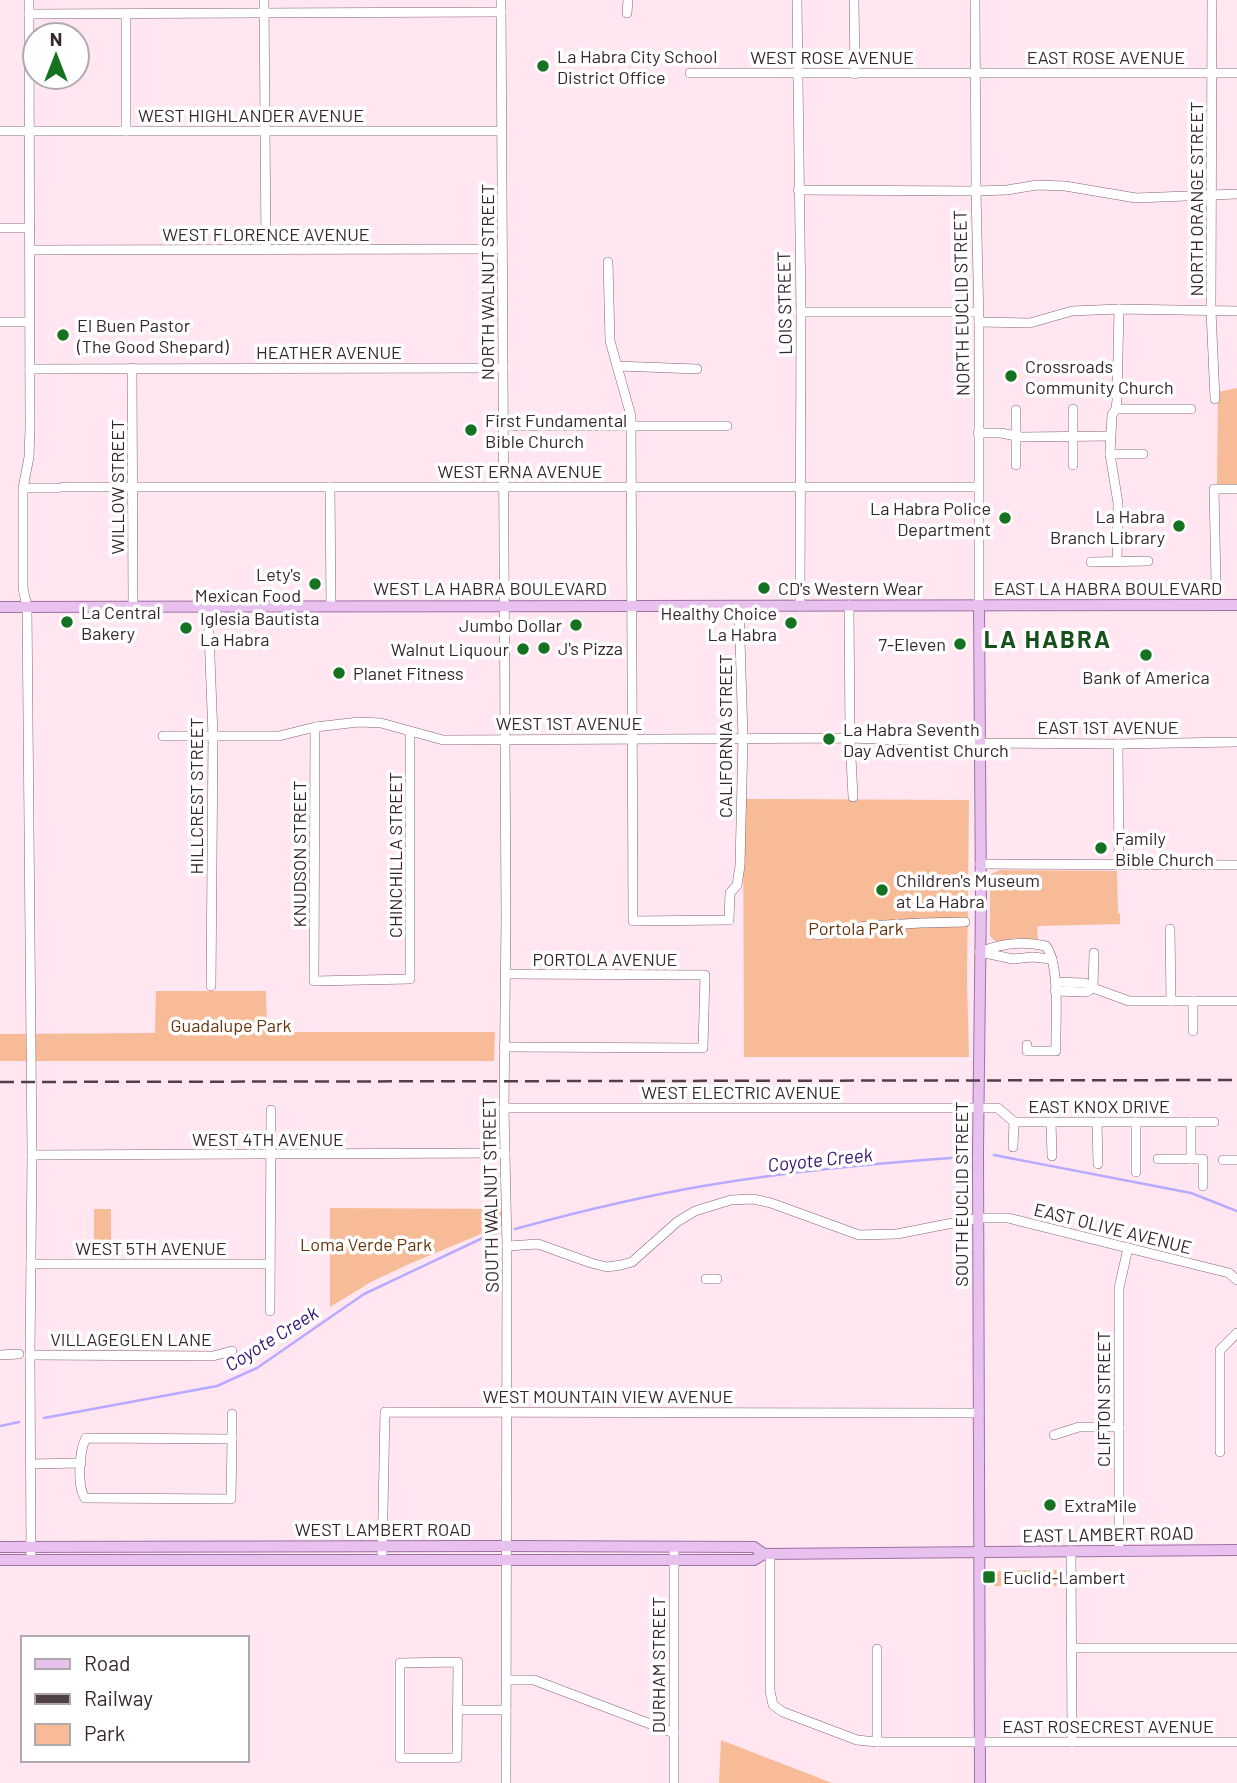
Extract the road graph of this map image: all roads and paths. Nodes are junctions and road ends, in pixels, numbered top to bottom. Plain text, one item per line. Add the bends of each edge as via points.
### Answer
1 (29, 0) edge
2 (264, 0) edge
3 (501, 0) edge
4 (628, 0) edge
5 (797, 0) edge
6 (854, 0) edge
7 (975, 0) edge
8 (1212, 0) edge
9 (501, 12) junction
10 (264, 13) junction
11 (627, 13) dead end
12 (29, 14) junction
13 (126, 14) junction
14 (975, 72) junction
15 (690, 73) dead end
16 (1213, 73) junction
17 (1237, 73) edge
18 (797, 74) junction
19 (855, 74) junction
20 (0, 131) edge
21 (29, 131) junction
22 (127, 131) junction
23 (265, 131) junction
24 (502, 131) junction
25 (798, 190) junction
26 (976, 191) junction
27 (1237, 194) edge
28 (1212, 195) junction
29 (0, 228) edge
30 (30, 228) junction
31 (265, 249) junction
32 (502, 249) junction
33 (30, 250) junction
34 (608, 262) dead end
35 (1119, 309) junction
36 (1211, 311) junction
37 (1237, 311) edge
38 (801, 313) junction
39 (979, 316) junction
40 (0, 322) edge
41 (29, 322) junction
42 (617, 366) junction
43 (132, 368) junction
44 (503, 368) junction
45 (30, 369) junction
46 (697, 369) dead end
47 (1214, 399) dead end
48 (1073, 409) dead end
49 (1191, 409) dead end
50 (1016, 410) dead end
51 (1116, 410) junction
52 (504, 426) junction
53 (631, 426) junction
54 (727, 426) dead end
55 (978, 433) junction
56 (1016, 436) junction
57 (1073, 436) junction
58 (1110, 436) junction
59 (1110, 454) junction
60 (1143, 454) dead end
61 (1016, 465) dead end
62 (1073, 465) dead end
63 (631, 486) junction
64 (800, 486) junction
65 (132, 487) junction
66 (330, 487) junction
67 (504, 487) junction
68 (978, 487) junction
69 (23, 488) junction
70 (1237, 489) edge
71 (1148, 561) dead end
72 (1091, 562) dead end
73 (1118, 562) junction
74 (1216, 582) dead end
75 (979, 605) junction
76 (1237, 605) edge
77 (133, 606) junction
78 (208, 606) junction
79 (331, 606) junction
80 (505, 606) junction
81 (632, 606) junction
82 (739, 606) junction
83 (800, 606) junction
84 (849, 606) junction
85 (0, 607) edge
86 (27, 607) junction
87 (315, 727) junction
88 (410, 732) junction
89 (163, 736) dead end
90 (213, 736) junction
91 (632, 738) junction
92 (743, 738) junction
93 (850, 738) junction
94 (504, 739) junction
95 (1237, 742) edge
96 (979, 743) junction
97 (1118, 744) junction
98 (853, 797) dead end
99 (980, 864) junction
100 (1119, 865) junction
101 (1237, 865) edge
102 (965, 922) dead end
103 (1170, 929) dead end
104 (817, 935) dead end
105 (980, 953) junction
106 (1094, 953) dead end
107 (1052, 959) junction
108 (505, 974) junction
109 (410, 979) joint
110 (211, 986) dead end
111 (1055, 987) junction
112 (1093, 988) junction
113 (1171, 1001) junction
114 (1193, 1001) junction
115 (1237, 1001) edge
116 (1193, 1031) dead end
117 (1027, 1045) dead end
118 (504, 1047) junction
119 (504, 1108) junction
120 (978, 1108) junction
121 (271, 1110) dead end
122 (1014, 1122) junction
123 (1051, 1122) junction
124 (1097, 1122) junction
125 (1136, 1122) junction
126 (1191, 1122) junction
127 (1214, 1122) dead end
128 (1013, 1147) dead end
129 (505, 1153) junction
130 (32, 1155) junction
131 (271, 1155) junction
132 (1052, 1156) dead end
133 (1191, 1158) junction
134 (1158, 1159) dead end
135 (1223, 1160) dead end
136 (1237, 1160) edge
137 (1098, 1164) dead end
138 (1136, 1172) dead end
139 (1203, 1186) dead end
140 (978, 1218) junction
141 (507, 1246) junction
142 (1128, 1248) junction
143 (31, 1264) junction
144 (270, 1264) junction
145 (706, 1279) dead end
146 (717, 1279) dead end
147 (1237, 1280) edge
148 (270, 1311) dead end
149 (1237, 1333) edge
150 (232, 1351) dead end
151 (19, 1354) dead end
152 (0, 1355) edge
153 (30, 1355) junction
154 (506, 1411) junction
155 (232, 1413) dead end
156 (979, 1413) junction
157 (1119, 1427) junction
158 (1054, 1435) dead end
159 (232, 1439) junction
160 (1220, 1452) dead end
161 (81, 1463) junction
162 (31, 1464) junction
163 (382, 1546) junction
164 (506, 1546) junction
165 (0, 1547) edge
166 (31, 1547) junction
167 (674, 1547) junction
168 (1237, 1550) edge
169 (1071, 1551) junction
170 (1119, 1551) junction
171 (979, 1552) junction
172 (767, 1554) junction
173 (0, 1560) edge
174 (31, 1560) junction
175 (382, 1560) junction
176 (506, 1560) junction
177 (673, 1560) junction
178 (1072, 1648) junction
179 (1237, 1648) edge
180 (877, 1649) dead end
181 (507, 1680) junction
182 (457, 1710) junction
183 (506, 1710) junction
184 (674, 1733) junction
185 (877, 1742) junction
186 (980, 1742) junction
187 (1072, 1742) junction
188 (1237, 1742) edge
189 (506, 1783) edge
190 (674, 1783) edge
191 (980, 1783) edge

1 - 12 street
2 - 10 street
3 - 9 street, NORTH WALNUT STREET
4 - 11 street
5 - 18 street, LOIS STREET
6 - 19 street
7 - 14 street, NORTH EUCLID STREET
8 - 16 street, NORTH ORANGE STREET
9 - 10 street
9 - 24 street, NORTH WALNUT STREET
10 - 13 street
10 - 23 street
12 - 13 street
12 - 21 street
13 - 22 street
14 - 16 street, EAST ROSE AVENUE
14 - 19 street, WEST ROSE AVENUE
14 - 26 street, NORTH EUCLID STREET
15 - 18 street, WEST ROSE AVENUE
16 - 17 street, EAST ROSE AVENUE
16 - 28 street, NORTH ORANGE STREET
18 - 19 street, WEST ROSE AVENUE
18 - 25 street, LOIS STREET
20 - 21 street, WEST HIGHLANDER AVENUE
21 - 22 street, WEST HIGHLANDER AVENUE
21 - 30 street
22 - 23 street, WEST HIGHLANDER AVENUE
23 - 24 street, WEST HIGHLANDER AVENUE
23 - 31 street
24 - 32 street, NORTH WALNUT STREET
25 - 26 street
25 - 38 street, LOIS STREET
26 - 28 street via 1037,185 1136,198
26 - 39 street, NORTH EUCLID STREET
27 - 28 street
28 - 36 street, NORTH ORANGE STREET
29 - 30 street
30 - 33 street
31 - 32 street, WEST FLORENCE AVENUE
31 - 33 street, WEST FLORENCE AVENUE
32 - 44 street, NORTH WALNUT STREET
33 - 41 street
34 - 42 street via 610,341
35 - 36 street
35 - 39 street via 1072,311 1030,323
35 - 51 street
36 - 37 street
36 - 47 street, NORTH ORANGE STREET
38 - 39 street
38 - 64 street, LOIS STREET
39 - 55 street, NORTH EUCLID STREET
40 - 41 street
41 - 45 street
42 - 46 street
42 - 53 street
43 - 44 street, HEATHER AVENUE
43 - 45 street, HEATHER AVENUE
43 - 65 street, WILLOW STREET
44 - 52 street, NORTH WALNUT STREET
45 - 69 street via 29,457
48 - 57 street
49 - 51 street
50 - 56 street
51 - 58 street
52 - 53 street
52 - 67 street, NORTH WALNUT STREET
53 - 54 street
53 - 63 street
55 - 56 street
55 - 68 street, NORTH EUCLID STREET
56 - 57 street
56 - 61 street
57 - 58 street
57 - 62 street
58 - 59 street
59 - 60 street
59 - 73 street via 1118,503
63 - 64 street, WEST ERNA AVENUE
63 - 67 street, WEST ERNA AVENUE
63 - 81 street
64 - 68 street, WEST ERNA AVENUE
64 - 83 street, LOIS STREET
65 - 66 street, WEST ERNA AVENUE
65 - 69 street, WEST ERNA AVENUE
65 - 77 street, WILLOW STREET
66 - 67 street, WEST ERNA AVENUE
66 - 79 street
67 - 80 street, NORTH WALNUT STREET
68 - 75 street, NORTH EUCLID STREET
69 - 86 street
70 - 74 street via 1214,489
71 - 73 street
72 - 73 street
75 - 76 main road, EAST LA HABRA BOULEVARD
75 - 84 main road, WEST LA HABRA BOULEVARD
75 - 96 main road, SOUTH EUCLID STREET
77 - 78 main road, WEST LA HABRA BOULEVARD
77 - 86 main road, WEST LA HABRA BOULEVARD
78 - 79 main road, WEST LA HABRA BOULEVARD
78 - 90 street, HILLCREST STREET
79 - 80 main road, WEST LA HABRA BOULEVARD
80 - 81 main road, WEST LA HABRA BOULEVARD
80 - 94 street, SOUTH WALNUT STREET
81 - 82 main road, WEST LA HABRA BOULEVARD
81 - 91 street
82 - 83 main road, WEST LA HABRA BOULEVARD
82 - 92 street, CALIFORNIA STREET
83 - 84 main road, WEST LA HABRA BOULEVARD
84 - 93 street
85 - 86 main road, WEST LA HABRA BOULEVARD
86 - 130 street
87 - 88 street, WEST 1ST AVENUE via 370,722
87 - 90 street, WEST 1ST AVENUE via 279,736
87 - 109 street, KNUDSON STREET via 314,981
88 - 94 street, WEST 1ST AVENUE via 443,740
88 - 109 street, CHINCHILLA STREET
89 - 90 street, WEST 1ST AVENUE
90 - 110 street, HILLCREST STREET
91 - 92 street, WEST 1ST AVENUE
91 - 92 street, CALIFORNIA STREET via 633,920 729,920 730,894 737,885 740,866
91 - 94 street, WEST 1ST AVENUE
92 - 93 street, WEST 1ST AVENUE
93 - 96 street, WEST 1ST AVENUE
93 - 98 street
94 - 108 street, SOUTH WALNUT STREET
95 - 97 street, EAST 1ST AVENUE
96 - 97 street, EAST 1ST AVENUE
96 - 99 main road, SOUTH EUCLID STREET
97 - 100 street
99 - 100 street
99 - 105 main road, SOUTH EUCLID STREET
100 - 101 street
102 - 104 street via 867,926
103 - 113 street
105 - 107 street
105 - 107 street via 996,945 1017,943 1046,946
105 - 120 main road, SOUTH EUCLID STREET
106 - 112 street
107 - 111 street
108 - 118 street, SOUTH WALNUT STREET
108 - 118 street, PORTOLA AVENUE via 705,975 703,1048
111 - 112 street via 1086,992
111 - 117 street via 1056,1051 1027,1051
112 - 113 street via 1129,1001
113 - 114 street
114 - 115 street
114 - 116 street
118 - 119 street, SOUTH WALNUT STREET
119 - 120 street, WEST ELECTRIC AVENUE
119 - 129 street, SOUTH WALNUT STREET
120 - 122 street, EAST KNOX DRIVE via 998,1108
120 - 140 main road, SOUTH EUCLID STREET
121 - 131 street
122 - 123 street, EAST KNOX DRIVE
122 - 128 street
123 - 124 street, EAST KNOX DRIVE
123 - 132 street
124 - 125 street, EAST KNOX DRIVE
124 - 137 street
125 - 126 street, EAST KNOX DRIVE
125 - 138 street
126 - 127 street
126 - 133 street, EAST KNOX DRIVE
129 - 131 street, WEST 4TH AVENUE
129 - 141 street, SOUTH WALNUT STREET
130 - 131 street, WEST 4TH AVENUE
130 - 143 street
131 - 144 street
133 - 134 street
133 - 139 street, EAST KNOX DRIVE via 1203,1158
135 - 136 street
140 - 141 street, EAST OLIVE AVENUE via 897,1234 859,1235 771,1203 731,1199 695,1211 632,1262 621,1265 592,1264 538,1244
140 - 142 street, EAST OLIVE AVENUE via 1008,1218
140 - 156 main road, SOUTH EUCLID STREET
141 - 154 street, SOUTH WALNUT STREET
142 - 147 street, EAST OLIVE AVENUE via 1229,1273
142 - 157 street, CLIFTON STREET via 1119,1288
143 - 144 street, WEST 5TH AVENUE
143 - 153 street
144 - 148 street
145 - 146 street
149 - 160 street via 1220,1350
150 - 153 street, VILLAGEGLEN LANE via 213,1356
151 - 152 street
153 - 162 street
154 - 156 street, WEST MOUNTAIN VIEW AVENUE
154 - 163 street, WEST MOUNTAIN VIEW AVENUE via 384,1412
154 - 164 street, SOUTH WALNUT STREET
155 - 159 street
156 - 171 main road, SOUTH EUCLID STREET
157 - 158 street via 1079,1427
157 - 170 street, CLIFTON STREET
159 - 161 street via 86,1438
159 - 161 street via 231,1499 85,1499
161 - 162 street
162 - 166 street
163 - 164 main road, WEST LAMBERT ROAD
163 - 166 main road, WEST LAMBERT ROAD
163 - 175 street, WEST MOUNTAIN VIEW AVENUE
164 - 167 main road, WEST LAMBERT ROAD
164 - 176 street, SOUTH WALNUT STREET
165 - 166 main road, WEST LAMBERT ROAD
166 - 174 street
167 - 172 main road, WEST LAMBERT ROAD via 754,1547
167 - 177 street, DURHAM STREET
168 - 170 main road, EAST LAMBERT ROAD
169 - 170 main road, EAST LAMBERT ROAD
169 - 171 main road, EAST LAMBERT ROAD
169 - 178 street
171 - 172 main road, WEST LAMBERT ROAD
171 - 186 main road, SOUTH EUCLID STREET
172 - 177 main road, WEST LAMBERT ROAD via 754,1560
172 - 185 street, EAST ROSECREST AVENUE via 773,1705 783,1713 858,1740
173 - 174 main road, WEST LAMBERT ROAD
174 - 175 main road, WEST LAMBERT ROAD
175 - 176 main road, WEST LAMBERT ROAD
176 - 177 main road, WEST LAMBERT ROAD
176 - 181 street, SOUTH WALNUT STREET
177 - 184 street, DURHAM STREET
178 - 179 street
178 - 187 street
180 - 185 street
181 - 183 street, SOUTH WALNUT STREET
181 - 184 street via 534,1680
182 - 182 street via 458,1662 401,1663 400,1758 457,1758
182 - 183 street
183 - 189 street, SOUTH WALNUT STREET
184 - 190 street, DURHAM STREET
185 - 186 street, EAST ROSECREST AVENUE
186 - 187 street, EAST ROSECREST AVENUE
186 - 191 main road, SOUTH EUCLID STREET
187 - 188 street, EAST ROSECREST AVENUE

